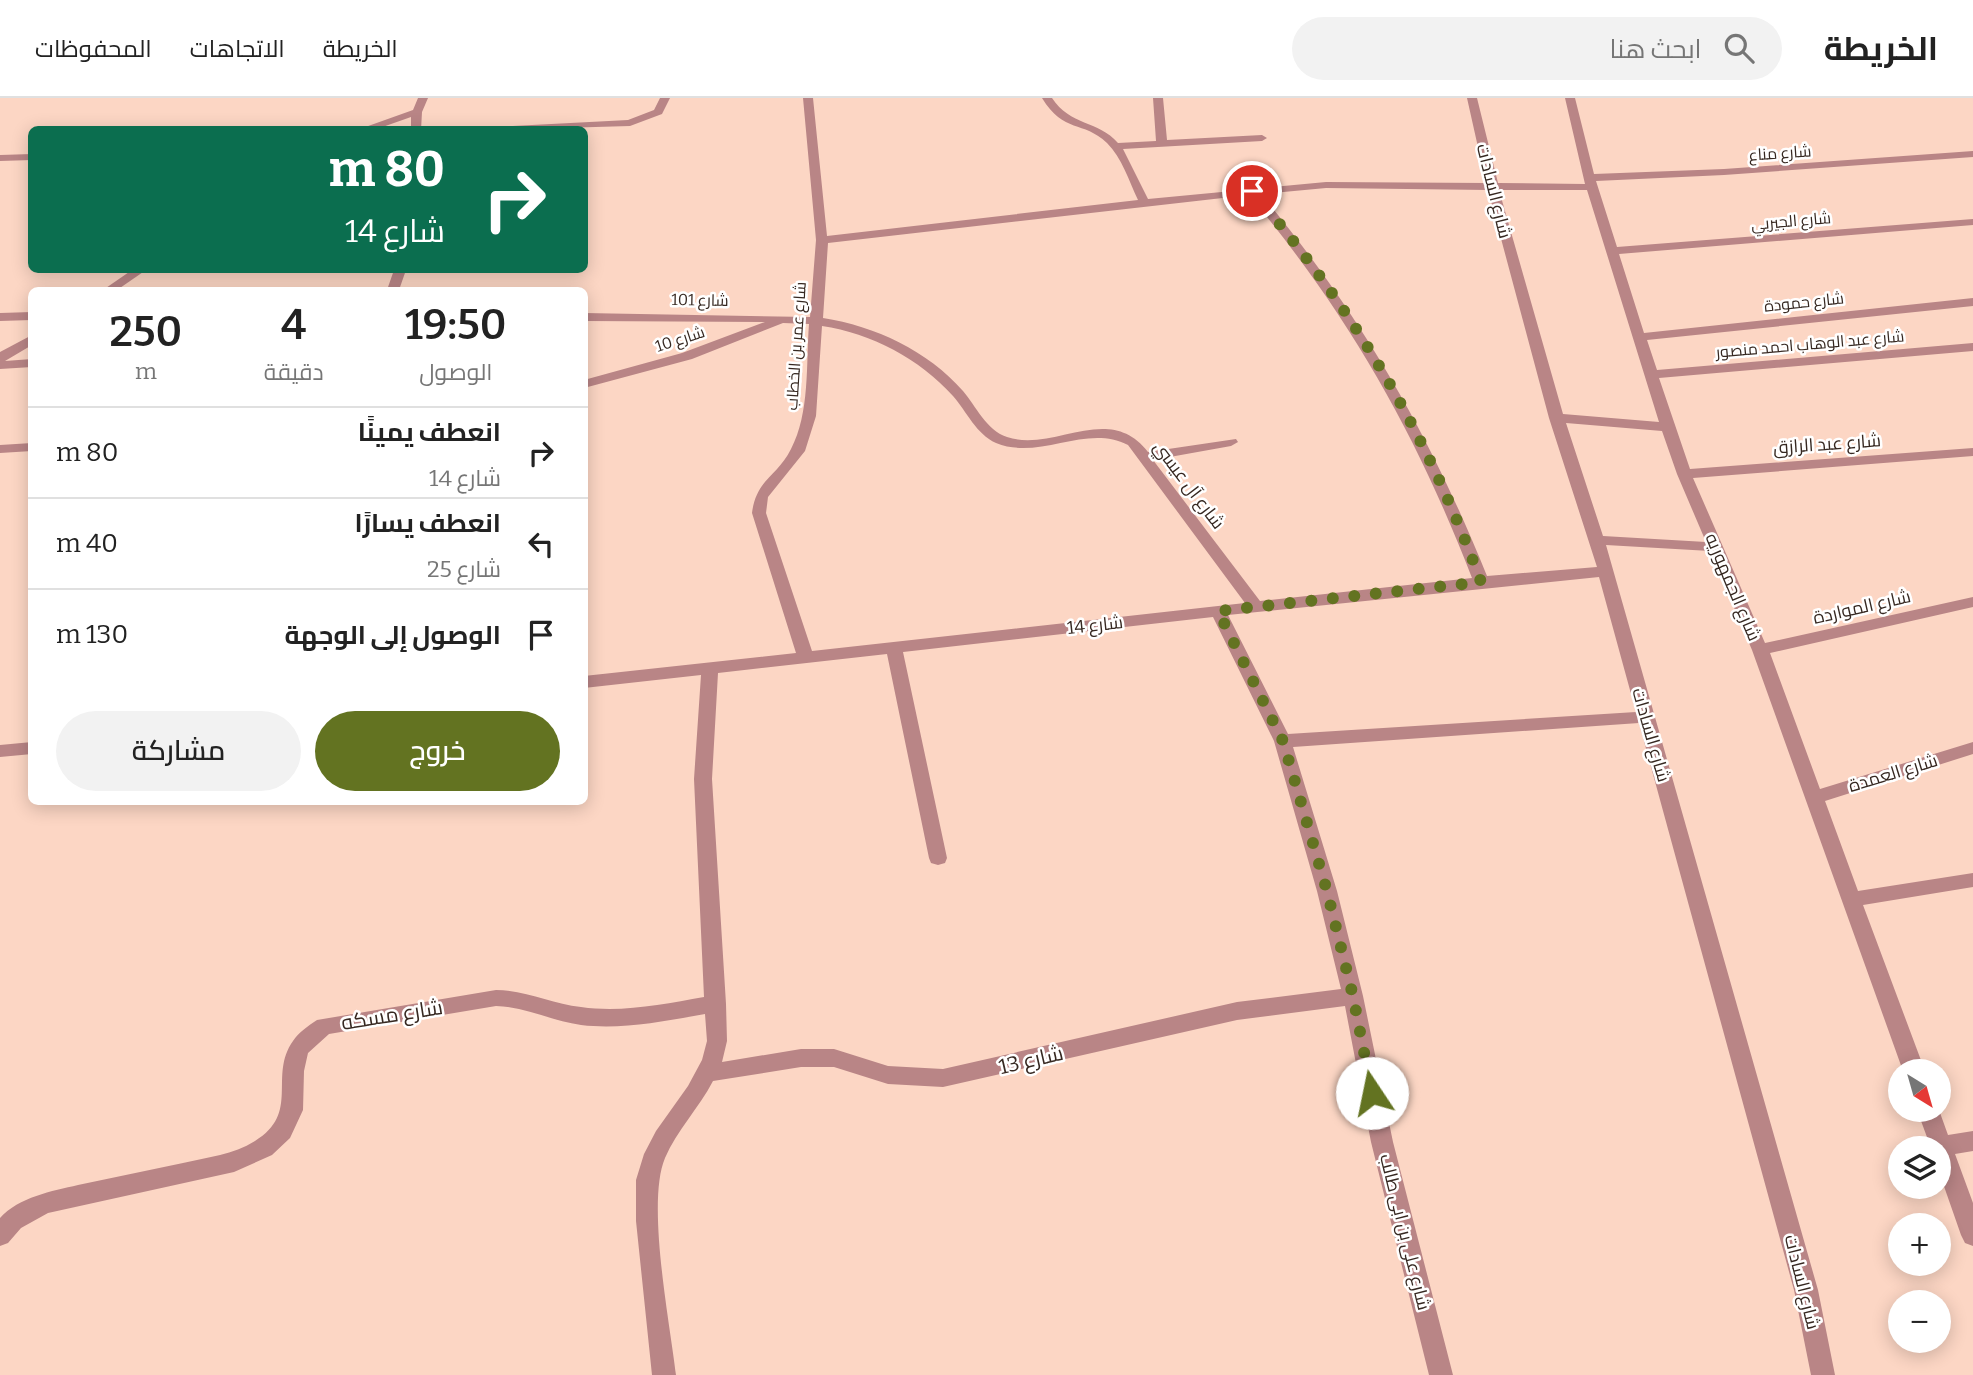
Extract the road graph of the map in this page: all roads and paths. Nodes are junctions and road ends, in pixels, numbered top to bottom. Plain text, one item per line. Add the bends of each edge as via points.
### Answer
1 (423, 98) edge
2 (665, 98) edge
3 (808, 98) edge
4 (1047, 98) edge
5 (1158, 98) edge
6 (1472, 98) edge
7 (1570, 98) edge
8 (417, 112) junction
9 (374, 126) edge
10 (416, 126) edge
11 (570, 126) edge
12 (1262, 138) dead end
13 (1162, 143) junction
14 (1115, 146) junction
15 (1973, 154) edge
16 (28, 157) edge
17 (0, 158) edge
18 (1590, 182) junction
19 (1491, 185) junction
20 (1252, 191) junction
21 (1145, 204) junction
22 (1973, 222) edge
23 (822, 240) junction
24 (1612, 251) junction
25 (135, 273) edge
26 (113, 287) edge
27 (1973, 302) edge
28 (28, 316) edge
29 (0, 317) edge
30 (588, 317) edge
31 (785, 319) junction
32 (814, 322) junction
33 (1639, 337) junction
34 (28, 341) edge
35 (1973, 347) edge
36 (0, 358) edge
37 (28, 363) edge
38 (0, 365) edge
39 (1651, 375) junction
40 (588, 383) edge
41 (1556, 418) junction
42 (1668, 427) junction
43 (1231, 442) dead end
44 (28, 447) edge
45 (0, 449) edge
46 (1973, 452) edge
47 (1143, 457) junction
48 (1685, 474) junction
49 (1597, 540) junction
50 (1717, 547) junction
51 (1606, 571) junction
52 (1481, 582) junction
53 (1973, 602) edge
54 (1256, 607) junction
55 (1218, 611) junction
56 (894, 648) junction
57 (1760, 650) junction
58 (807, 657) junction
59 (710, 667) junction
60 (588, 682) edge
61 (1646, 717) junction
62 (1283, 741) junction
63 (28, 748) edge
64 (1973, 748) edge
65 (0, 751) edge
66 (1814, 798) junction
67 (938, 858) dead end
68 (1973, 880) edge
69 (1852, 899) junction
70 (1353, 996) junction
71 (716, 1004) junction
72 (1910, 1059) edge
73 (708, 1073) junction
74 (1973, 1142) edge
75 (1951, 1145) edge
76 (1951, 1174) edge
77 (0, 1235) edge
78 (1973, 1235) edge
79 (664, 1375) edge
80 (1441, 1375) edge
81 (1823, 1375) edge

1 - 8 street
2 - 11 street via 658,112 630,123
3 - 23 street, شارع عمر بن الخطاب
4 - 14 street via 1062,119 1101,134
5 - 13 street
6 - 19 street, شارع السادات
7 - 18 street, شارع الجمهوريه
8 - 9 street
8 - 10 street
12 - 13 street
13 - 14 street
14 - 21 street
15 - 18 street, شارع مناع
16 - 17 street
18 - 19 street, شارع مناع
18 - 24 street, شارع الجمهوريه
19 - 20 street, شارع مناع via 1326,185
19 - 41 street, شارع السادات
20 - 21 street, شارع مناع
20 - 52 street via 1329,286 1390,382 1438,474
21 - 23 street, شارع مناع
22 - 24 street, شارع الجيربي
23 - 32 street, شارع عمر بن الخطاب
24 - 33 street, شارع الجمهوريه
25 - 26 street
27 - 33 street, شارع حمودة
28 - 29 street
30 - 31 street, شارع 101
31 - 32 street, شارع 101
31 - 40 street, شارع 10 via 687,356
32 - 47 street, شارع آل عيسي via 853,327 913,356 955,390 986,429 1002,440 1027,444 1116,433 1133,442
32 - 58 street, شارع عمر بن الخطاب via 804,438 799,451 761,496 759,513
33 - 39 street, شارع الجمهوريه
34 - 36 street
35 - 39 street, شارع عبد الوهاب احمد منصور
37 - 38 street
39 - 42 street, شارع الجمهوريه
41 - 42 street
41 - 49 street, شارع السادات
42 - 48 street, شارع الجمهوريه
43 - 47 street
44 - 45 street
46 - 48 street, شارع عبد الرازق
47 - 54 street, شارع آل عيسي
48 - 50 street, شارع الجمهوريه
49 - 50 street
49 - 51 street, شارع السادات
50 - 57 street, شارع الجمهوريه
51 - 52 street, شارع 14
51 - 61 street, شارع السادات
52 - 54 street, شارع 14
53 - 57 street, شارع المواردة
54 - 55 street, شارع 14
55 - 56 street, شارع 14
55 - 62 street, شارع على بن ابى طالب
56 - 58 street, شارع 14
56 - 67 street
57 - 66 street, شارع الجمهوريه
58 - 59 street, شارع 14
59 - 60 street, شارع 14
59 - 71 street via 703,779
61 - 62 street
61 - 81 street, شارع السادات via 1806,1290
62 - 70 street, شارع على بن ابى طالب
63 - 65 street
64 - 66 street, شارع العمدة
66 - 69 street, شارع الجمهوريه
68 - 69 street
69 - 72 street, شارع الجمهوريه
70 - 73 street, شارع 13 via 1225,1014 943,1078 888,1075 834,1058 801,1058
70 - 80 street, شارع على بن ابى طالب via 1382,1142
71 - 73 street via 717,1041
71 - 77 street, شارع مسكه via 602,1018 516,998 496,998 324,1026 299,1046 288,1124 255,1154 44,1203 13,1220
73 - 79 street via 668,1132 649,1173 646,1204
74 - 75 street
76 - 78 street

